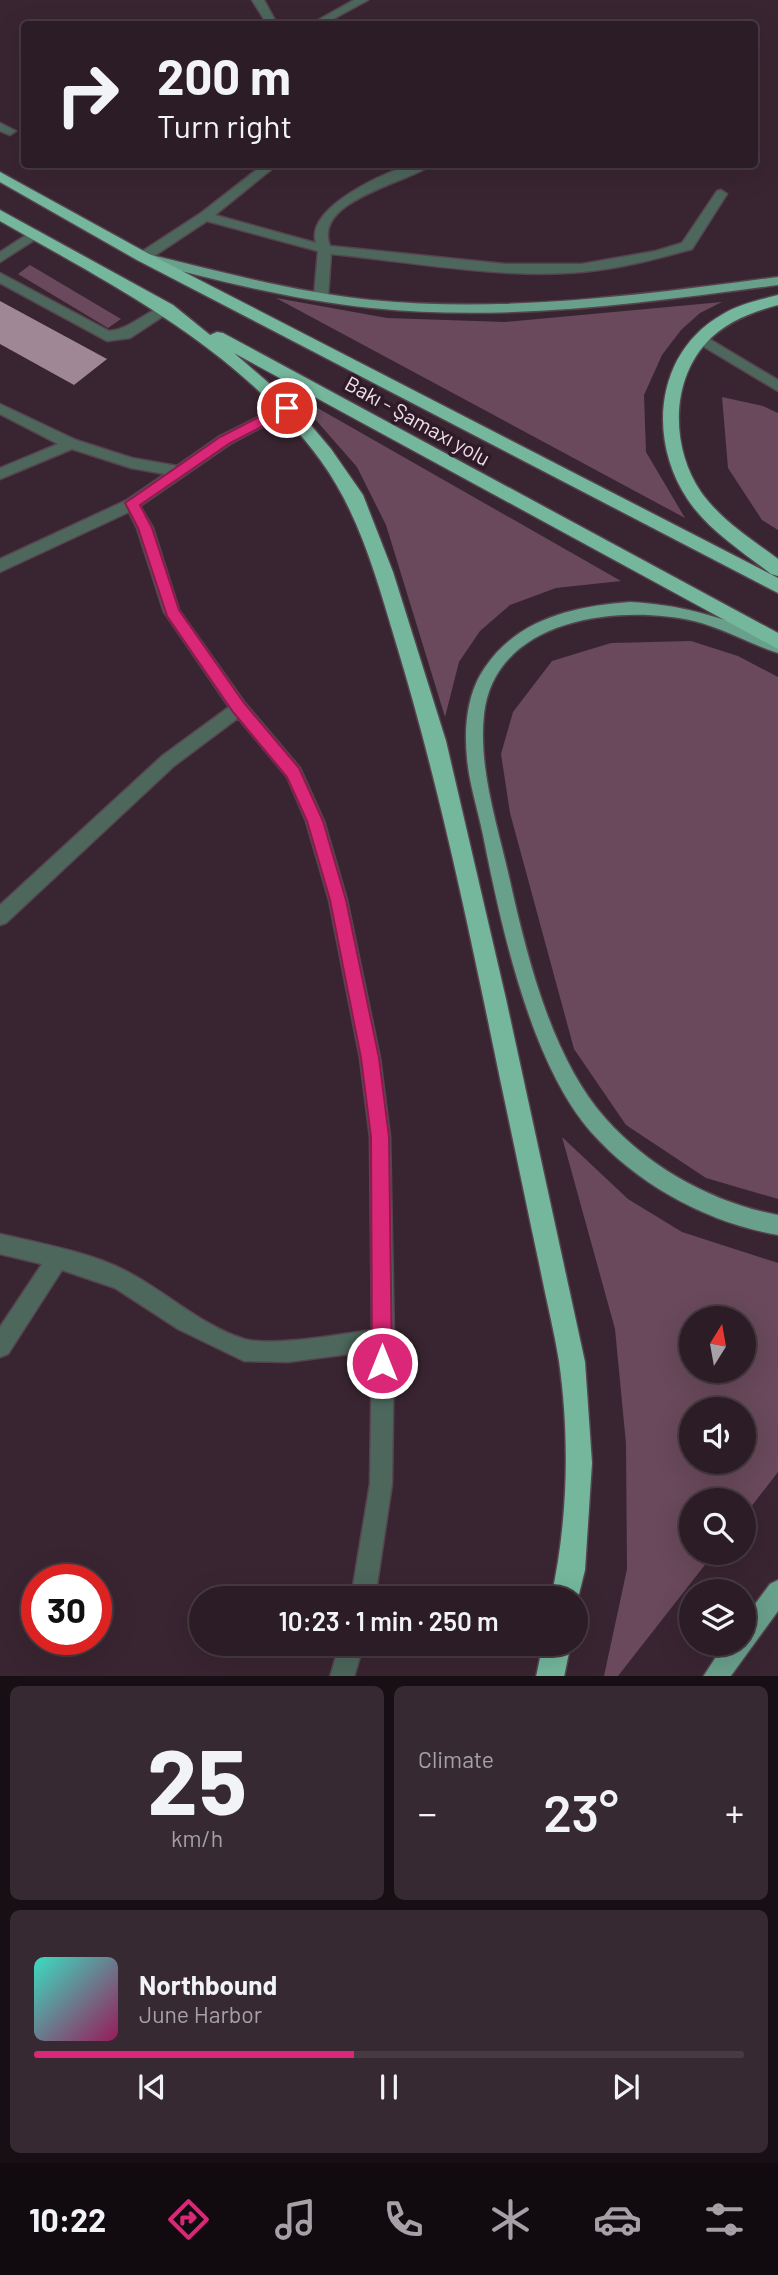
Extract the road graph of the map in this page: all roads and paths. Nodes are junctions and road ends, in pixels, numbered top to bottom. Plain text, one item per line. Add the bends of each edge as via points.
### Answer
1 (258, 0) edge
2 (362, 0) edge
3 (270, 21) edge
4 (323, 21) edge
5 (267, 168) edge
6 (418, 168) edge
7 (0, 176) edge
8 (721, 194) dead end
9 (0, 215) edge
10 (205, 216) junction
11 (34, 234) junction
12 (324, 249) junction
13 (143, 257) junction
14 (0, 258) edge
15 (0, 277) edge
16 (778, 281) edge
17 (321, 297) junction
18 (778, 300) edge
19 (167, 309) junction
20 (701, 339) junction
21 (778, 386) edge
22 (1, 408) edge
23 (287, 408) junction
24 (71, 444) junction
25 (179, 471) junction
26 (0, 474) edge
27 (132, 503) junction
28 (0, 566) edge
29 (778, 569) edge
30 (778, 586) edge
31 (778, 645) edge
32 (239, 708) junction
33 (0, 917) edge
34 (778, 1225) edge
35 (0, 1244) edge
36 (58, 1258) junction
37 (383, 1339) junction
38 (0, 1346) edge
39 (365, 1586) edge
40 (567, 1586) edge
41 (778, 1592) edge
42 (756, 1622) edge
43 (348, 1656) edge
44 (554, 1656) edge
45 (730, 1656) edge
46 (342, 1676) edge
47 (550, 1676) edge
48 (715, 1676) edge

1 - 3 street
2 - 4 street
5 - 10 street
6 - 12 street via 350,198 333,211 319,234
7 - 13 highway, Bakı - Şamaxı yolu
8 - 12 street via 687,246 582,268 505,268
9 - 11 highway, Bakı - Şamaxı yolu
10 - 12 street
10 - 13 street
11 - 14 street
11 - 19 highway, Bakı - Şamaxı yolu
12 - 17 street
13 - 17 main road
13 - 30 highway, Bakı - Şamaxı yolu
15 - 19 street via 107,336 125,335
16 - 17 main road via 565,306 488,310
18 - 20 highway via 723,320
19 - 23 highway
19 - 31 highway, Bakı - Şamaxı yolu
20 - 21 street
20 - 29 highway via 671,391 671,444 682,477 723,524
22 - 24 street
23 - 25 street via 225,440
23 - 40 highway via 354,495 384,572 436,741 572,1362 579,1463
24 - 25 street via 131,463
24 - 26 street
25 - 27 street
27 - 28 street
27 - 32 street via 145,528 172,612
31 - 34 main road via 693,615 639,608 551,620 512,645 491,672 478,701 475,760 526,981 555,1056 592,1117 648,1171 698,1200
32 - 33 street via 168,761
32 - 37 street via 293,773 315,821 338,900 370,1058 380,1137
35 - 36 street
36 - 37 street via 121,1279 186,1321 244,1350 288,1351
36 - 38 street
37 - 39 street via 381,1484
41 - 42 main road
43 - 46 street
44 - 47 highway
45 - 48 main road

